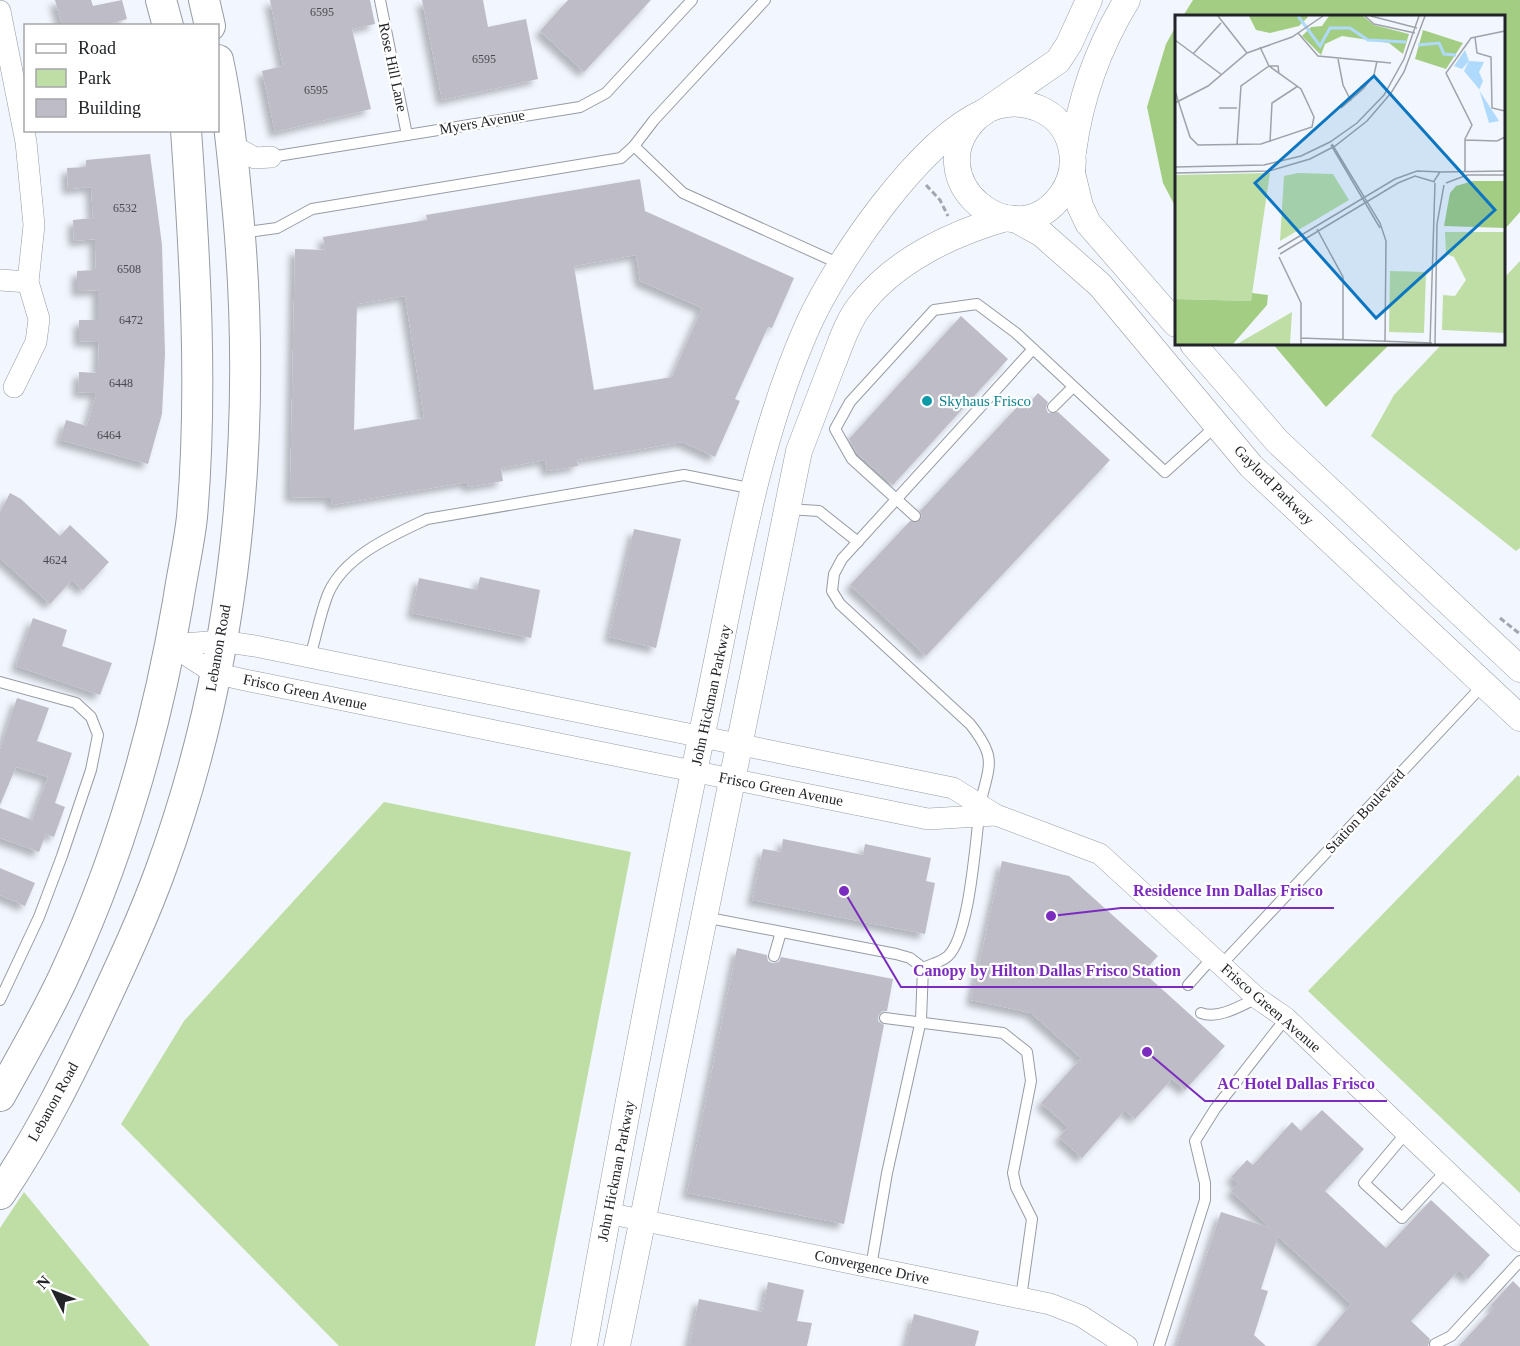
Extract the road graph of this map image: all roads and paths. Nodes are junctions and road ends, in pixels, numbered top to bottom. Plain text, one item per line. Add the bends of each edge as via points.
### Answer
1 (161, 0) edge
2 (204, 0) edge
3 (380, 0) edge
4 (692, 0) edge
5 (765, 0) edge
6 (1089, 0) edge
7 (1127, 0) edge
8 (0, 11) edge
9 (167, 24) edge
10 (210, 24) edge
11 (219, 64) edge
12 (988, 110) junction
13 (24, 132) edge
14 (24, 132) edge
15 (186, 132) edge
16 (407, 135) junction
17 (233, 146) junction
18 (634, 146) junction
19 (271, 157) joint
20 (1072, 164) junction
21 (923, 182) dead end
22 (949, 217) dead end
23 (1011, 219) junction
24 (239, 234) junction
25 (193, 236) junction
26 (840, 264) junction
27 (0, 280) edge
28 (28, 282) junction
29 (1175, 323) edge
30 (1194, 345) edge
31 (1033, 349) junction
32 (14, 387) dead end
33 (1073, 387) junction
34 (1242, 402) junction
35 (1053, 407) dead end
36 (1217, 425) junction
37 (755, 490) junction
38 (896, 500) junction
39 (787, 509) junction
40 (915, 516) dead end
41 (858, 542) junction
42 (1509, 625) dead end
43 (1520, 634) edge
44 (221, 641) junction
45 (171, 645) junction
46 (309, 657) junction
47 (1514, 660) edge
48 (214, 673) junction
49 (0, 682) edge
50 (1484, 684) junction
51 (1520, 718) edge
52 (702, 737) junction
53 (739, 744) junction
54 (694, 772) junction
55 (732, 779) junction
56 (985, 812) junction
57 (704, 917) junction
58 (781, 932) junction
59 (774, 956) dead end
60 (1217, 961) junction
61 (923, 968) junction
62 (1188, 985) dead end
63 (1257, 998) junction
64 (0, 1000) edge
65 (1201, 1013) dead end
66 (885, 1017) dead end
67 (1286, 1018) junction
68 (920, 1022) junction
69 (0, 1095) edge
70 (1406, 1133) junction
71 (1446, 1170) junction
72 (0, 1194) edge
73 (607, 1213) junction
74 (642, 1220) junction
75 (1520, 1242) edge
76 (1520, 1261) edge
77 (871, 1267) junction
78 (1021, 1298) junction
79 (1435, 1344) dead end
80 (584, 1346) edge
81 (616, 1346) edge
82 (1127, 1346) edge
83 (1159, 1346) edge

1 - 9 main road
2 - 10 main road
3 - 16 lane, Rose Hill Lane
4 - 16 lane, Myers Avenue via 606,93 580,107
5 - 18 lane
6 - 12 street, John Hickman Parkway via 1070,45 1058,61
7 - 20 street via 1101,50 1090,82 1075,135
8 - 13 street
11 - 17 main road, Lebanon Road
12 - 20 street via 1014,103 1044,111 1066,133
12 - 23 street via 962,137 957,161 959,177 977,204
12 - 26 street, John Hickman Parkway via 970,118 904,180
14 - 28 street via 34,225
15 - 25 main road
16 - 19 lane, Myers Avenue
17 - 19 street, Myers Avenue via 255,158
17 - 24 main road, Lebanon Road
18 - 24 lane via 621,158 312,209 277,228
18 - 26 lane via 683,194
20 - 23 street via 1065,189 1055,203 1032,216
20 - 29 street via 1080,206 1090,226
21 - 22 path
23 - 36 street, Gaylord Parkway via 1042,234 1111,296
23 - 39 street via 961,233 914,258 859,307 846,329 799,451
24 - 25 main road
24 - 44 main road, Lebanon Road via 247,374 233,552
25 - 45 main road via 198,367 192,518
26 - 37 street, John Hickman Parkway via 808,326 763,450
27 - 28 street
28 - 32 street via 39,319 36,342
30 - 34 street
31 - 33 lane
31 - 38 lane
31 - 38 lane via 977,304 934,310 850,402 835,429 852,459
33 - 35 lane
33 - 36 lane via 1165,472
34 - 36 street
34 - 47 street via 1276,441
36 - 50 street, Gaylord Parkway via 1251,466
37 - 46 lane via 684,475 427,519 357,557 329,592
37 - 52 street, John Hickman Parkway
38 - 40 lane
38 - 41 lane
39 - 41 lane via 819,511
39 - 53 street
41 - 56 lane via 834,574 832,591 840,604 970,724 986,744 990,758
42 - 43 path
44 - 45 street, Frisco Green Avenue
44 - 46 street, Frisco Green Avenue
44 - 48 main road, Lebanon Road
45 - 48 street, Frisco Green Avenue
45 - 69 main road via 143,762 102,884 64,976
46 - 52 street, Frisco Green Avenue
47 - 50 street
48 - 54 street, Frisco Green Avenue
48 - 72 main road, Lebanon Road via 196,759 161,869 71,1073
49 - 64 lane via 76,703 91,717 98,735 91,770 62,856
50 - 51 street, Gaylord Parkway
50 - 60 lane, Station Boulevard
52 - 53 street, Frisco Green Avenue
52 - 54 street, John Hickman Parkway
53 - 55 street
53 - 56 street, Frisco Green Avenue via 953,788
54 - 55 street, Frisco Green Avenue
54 - 73 street, John Hickman Parkway
55 - 56 street, Frisco Green Avenue via 928,819
55 - 57 street
56 - 60 street, Frisco Green Avenue via 1100,854
56 - 61 lane via 956,946 947,957
57 - 58 lane
57 - 74 street
58 - 59 lane
58 - 61 lane via 896,954
60 - 62 lane, Station Boulevard
60 - 63 street, Frisco Green Avenue
61 - 68 lane
63 - 65 lane via 1222,1013
63 - 67 street, Frisco Green Avenue
66 - 68 lane
67 - 70 street, Frisco Green Avenue
67 - 83 lane via 1195,1141 1205,1200
68 - 77 lane
68 - 78 lane via 1003,1033 1027,1052 1031,1081 1013,1173 1032,1219
70 - 71 street, Frisco Green Avenue
70 - 71 lane via 1364,1183 1402,1218
71 - 75 street, Frisco Green Avenue
73 - 74 street, Convergence Drive
73 - 80 street, John Hickman Parkway
74 - 77 street, Convergence Drive
74 - 81 street
76 - 79 lane via 1450,1336
77 - 78 street, Convergence Drive
78 - 82 street, Convergence Drive via 1081,1316

